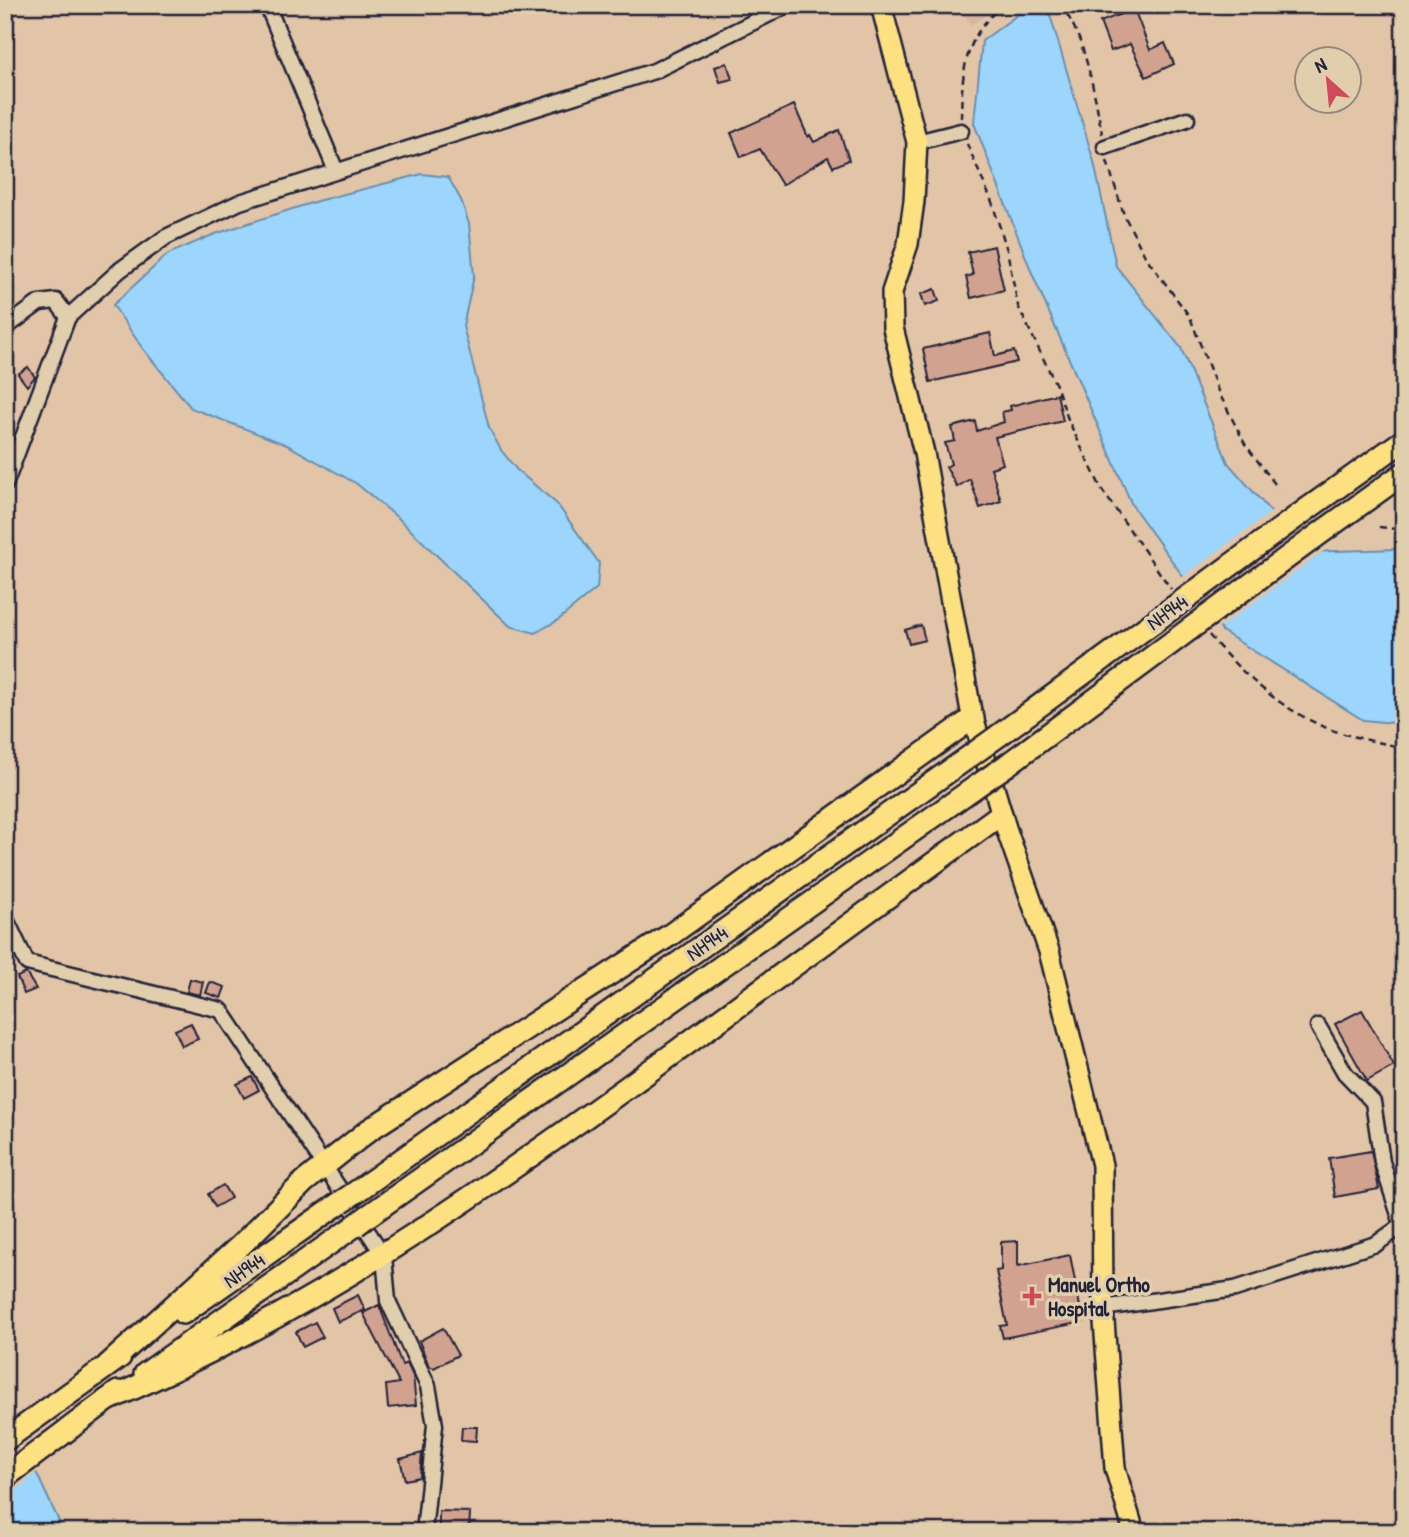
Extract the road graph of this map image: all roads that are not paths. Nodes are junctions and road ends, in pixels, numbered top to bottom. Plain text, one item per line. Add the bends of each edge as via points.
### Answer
1 (267, 5) edge
2 (788, 5) edge
3 (881, 5) edge
4 (1187, 119) dead end
5 (961, 131) road end
6 (916, 142) junction
7 (1105, 147) road end
8 (336, 170) junction
9 (68, 317) junction
10 (5, 328) edge
11 (1404, 440) edge
12 (1404, 473) edge
13 (5, 485) edge
14 (973, 718) junction
15 (1001, 814) junction
16 (5, 917) edge
17 (1318, 1026) dead end
18 (324, 1164) junction
19 (1403, 1224) edge
20 (384, 1256) junction
21 (1103, 1308) junction
22 (108, 1365) junction
23 (107, 1400) junction
24 (5, 1440) edge
25 (5, 1477) edge
26 (424, 1532) edge
27 (1134, 1532) edge

1 - 8 street
2 - 8 street via 654,71
3 - 6 main road
4 - 7 street
5 - 6 street
6 - 14 main road via 908,244 892,292 893,328 924,453
8 - 9 street via 240,202 166,237 120,270
9 - 10 street via 56,301 39,303
9 - 13 street
11 - 22 highway, NH944 / NH944, bridge via 1174,600 966,759
12 - 23 highway, NH944 / NH944, bridge via 1326,528 1198,630
14 - 15 main road
14 - 18 highway via 670,935 369,1129
15 - 20 highway via 552,1141
15 - 21 main road via 1049,951 1102,1165
16 - 18 street via 27,963 221,1010
17 - 19 street via 1345,1073 1373,1102 1382,1162
18 - 20 street
18 - 22 highway
19 - 21 street via 1376,1244 1235,1289
20 - 23 highway via 222,1348
20 - 26 street via 388,1301 428,1386 435,1425
21 - 27 main road via 1115,1468
22 - 24 highway, NH944 / NH944
23 - 25 highway, NH944 / NH944

